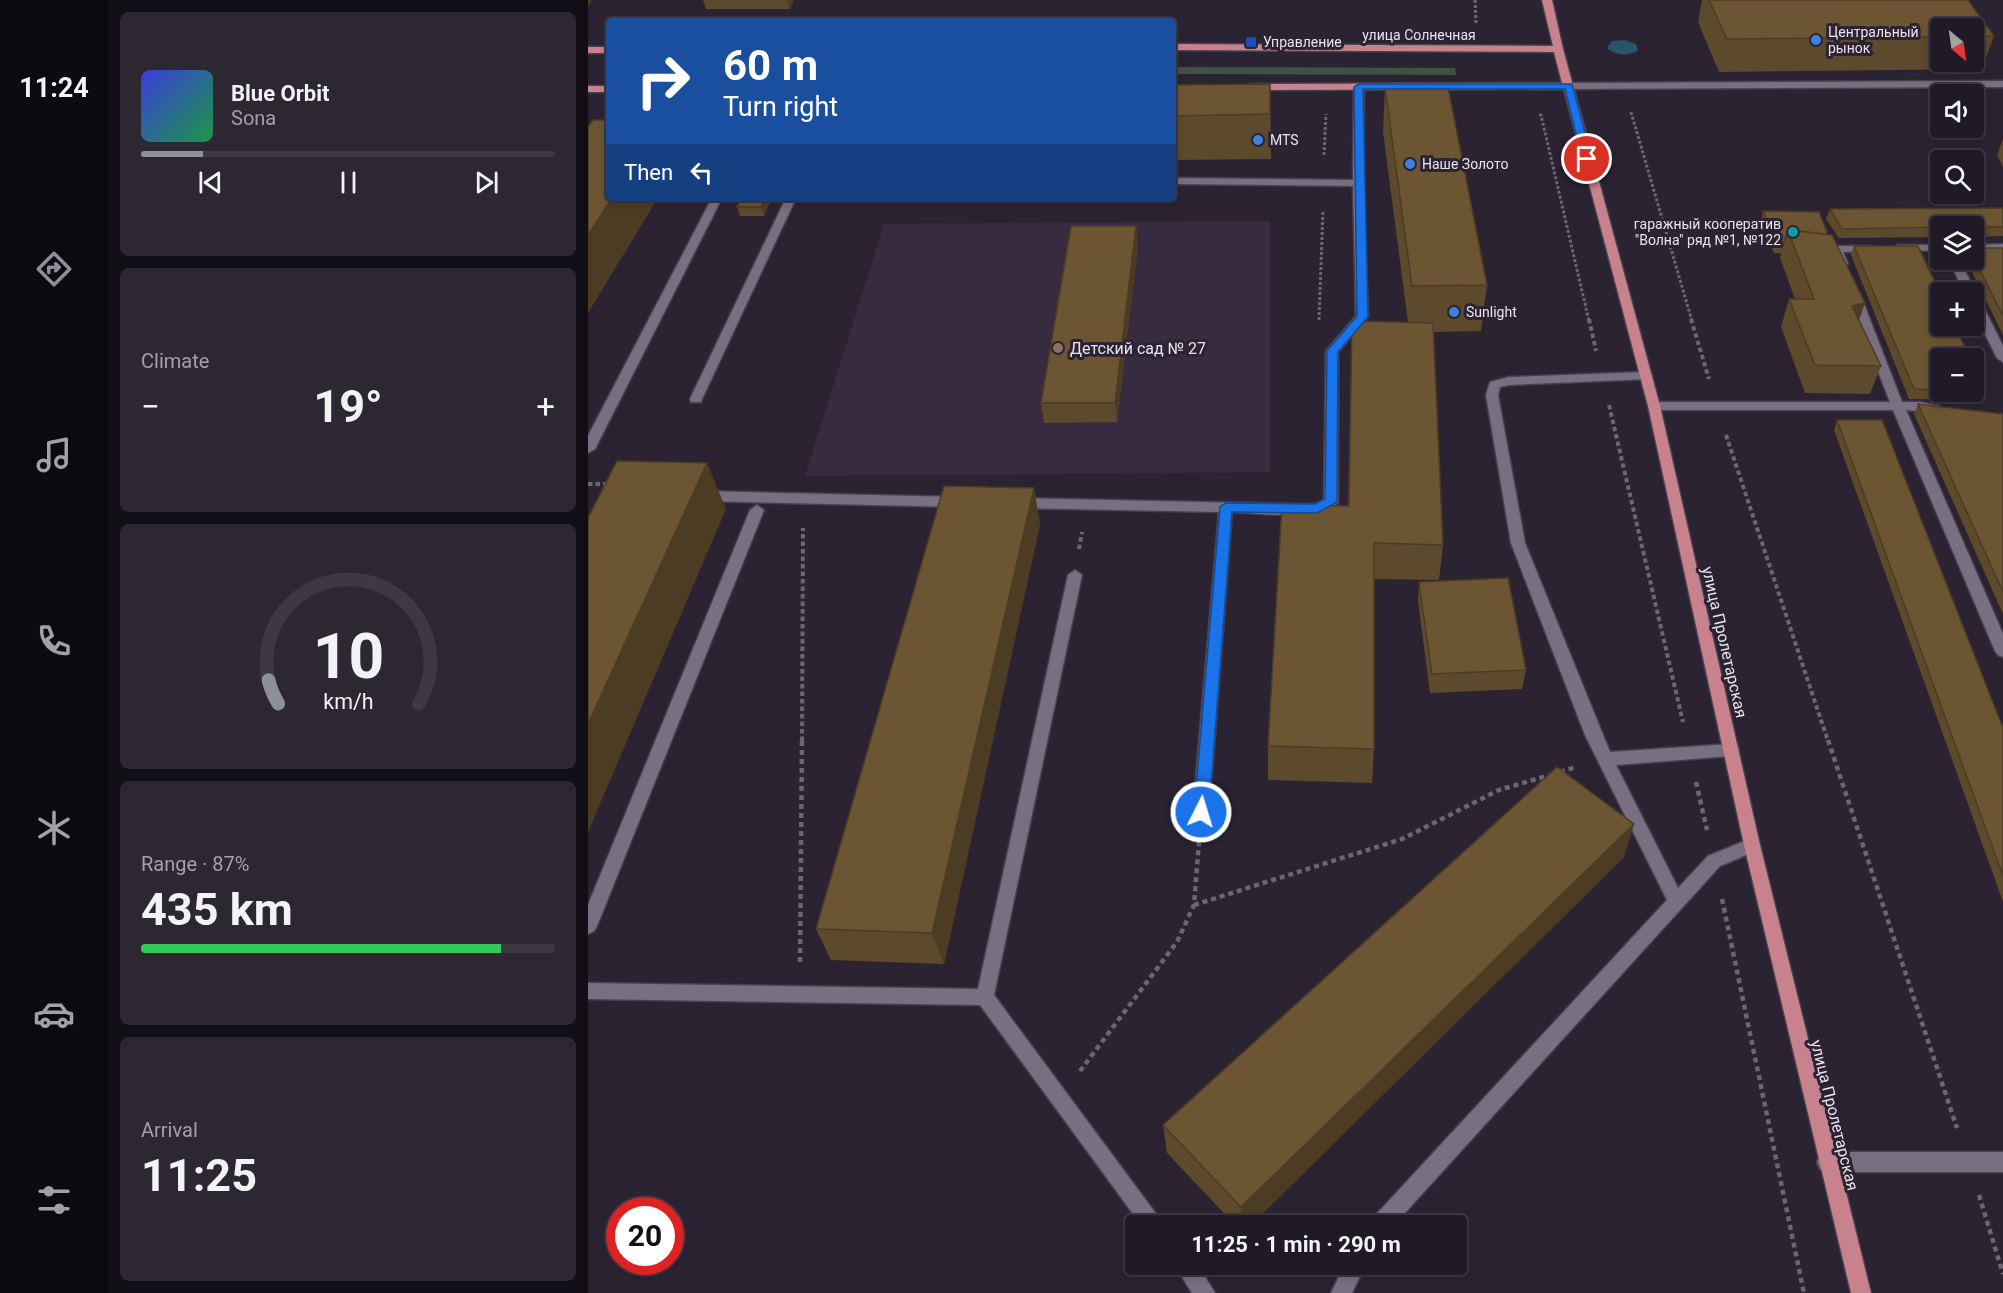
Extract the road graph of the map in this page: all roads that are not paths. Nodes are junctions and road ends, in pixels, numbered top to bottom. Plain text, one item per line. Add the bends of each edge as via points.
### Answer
1 (1547, 0) edge
2 (1176, 47) edge
3 (1558, 49) junction
4 (588, 50) edge
5 (606, 50) edge
6 (2003, 84) edge
7 (1568, 86) junction
8 (1245, 87) edge
9 (1359, 87) junction
10 (588, 89) edge
11 (606, 89) edge
12 (1176, 181) edge
13 (1358, 183) junction
14 (715, 201) edge
15 (790, 201) edge
16 (2003, 247) edge
17 (1930, 248) edge
18 (1984, 248) edge
19 (1984, 320) edge
20 (2003, 358) edge
21 (1646, 376) junction
22 (696, 399) dead end
23 (1653, 406) junction
24 (1898, 406) junction
25 (1944, 410) edge
26 (588, 448) edge
27 (684, 496) edge
28 (980, 502) edge
29 (1003, 503) edge
30 (1226, 507) junction
31 (757, 510) dead end
32 (1075, 575) dead end
33 (2003, 651) edge
34 (1731, 750) junction
35 (1605, 759) junction
36 (1201, 812) road end
37 (1752, 844) junction
38 (1677, 903) junction
39 (588, 926) edge
40 (588, 991) edge
41 (985, 997) junction
42 (1827, 1162) junction
43 (2003, 1162) edge
44 (1147, 1215) edge
45 (1389, 1215) edge
46 (1192, 1275) edge
47 (1350, 1275) edge
48 (1205, 1293) edge
49 (1341, 1293) edge
50 (1861, 1293) edge

1 - 3 main road, улица Пролетарская
2 - 3 main road, улица Солнечная
3 - 7 main road, улица Пролетарская
4 - 5 main road
6 - 7 street
7 - 9 main road
7 - 21 main road, улица Пролетарская
8 - 9 main road
9 - 13 street
10 - 11 main road
12 - 13 street
13 - 30 street via 1362,317 1332,351 1331,502 1317,509
14 - 26 street
15 - 22 street
16 - 18 street
17 - 24 street via 1836,249
19 - 20 street
21 - 23 main road, улица Пролетарская
21 - 35 street via 1509,381 1494,385 1492,395 1518,543
23 - 24 street
23 - 34 main road, улица Пролетарская
24 - 25 street
24 - 33 street
27 - 28 street
29 - 30 street
30 - 36 street
31 - 39 street
32 - 41 street
34 - 35 street
34 - 37 main road, улица Пролетарская
35 - 38 street
37 - 38 street via 1714,861
37 - 42 main road, улица Пролетарская
38 - 45 street
40 - 41 street
41 - 44 street
42 - 43 street
42 - 50 main road, улица Пролетарская
46 - 48 street
47 - 49 street

